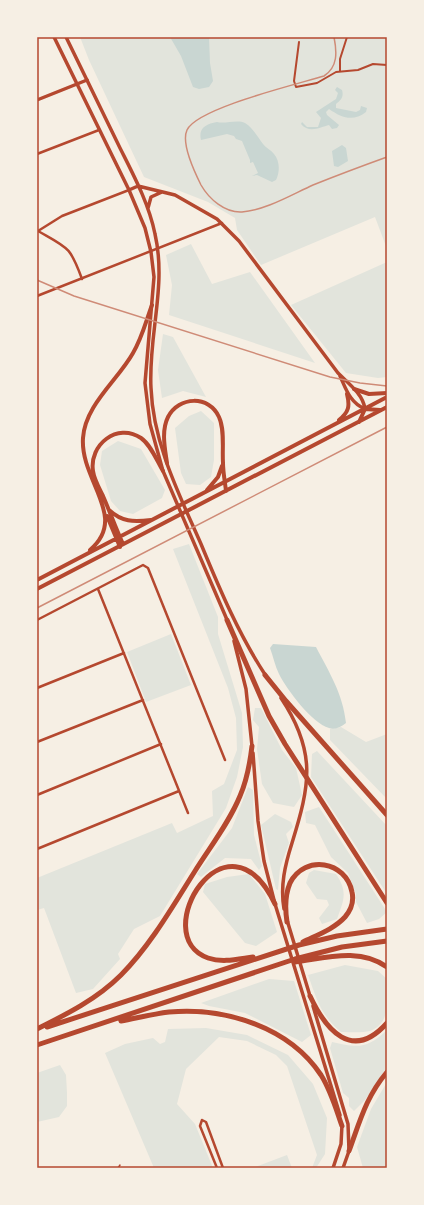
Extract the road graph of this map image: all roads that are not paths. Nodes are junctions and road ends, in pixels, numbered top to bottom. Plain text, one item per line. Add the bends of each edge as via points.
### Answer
1 (54, 37) edge
2 (66, 37) edge
3 (347, 37) edge
4 (299, 42) dead end
5 (387, 65) edge
6 (340, 71) junction
7 (87, 80) junction
8 (77, 84) junction
9 (37, 100) edge
10 (99, 130) junction
11 (37, 154) edge
12 (138, 186) junction
13 (129, 190) junction
14 (166, 192) junction
15 (148, 211) junction
16 (222, 223) junction
17 (38, 231) edge
18 (158, 249) junction
19 (151, 252) junction
20 (82, 279) junction
21 (37, 296) edge
22 (152, 305) junction
23 (338, 373) junction
24 (354, 389) junction
25 (347, 394) junction
26 (387, 394) edge
27 (387, 398) edge
28 (387, 407) edge
29 (365, 409) junction
30 (382, 410) junction
31 (359, 422) junction
32 (332, 426) junction
33 (167, 463) junction
34 (223, 463) junction
35 (163, 471) junction
36 (225, 482) junction
37 (226, 491) junction
38 (205, 493) junction
39 (106, 508) junction
40 (154, 519) junction
41 (118, 538) junction
42 (122, 546) junction
43 (85, 555) junction
44 (37, 580) edge
45 (37, 589) edge
46 (98, 589) junction
47 (37, 620) edge
48 (227, 620) junction
49 (124, 653) junction
50 (265, 675) junction
51 (37, 688) edge
52 (143, 700) junction
53 (37, 742) edge
54 (161, 744) junction
55 (252, 746) junction
56 (225, 760) dead end
57 (179, 791) junction
58 (37, 795) edge
59 (188, 813) dead end
60 (387, 814) edge
61 (37, 849) edge
62 (387, 903) edge
63 (275, 904) junction
64 (287, 922) junction
65 (387, 929) edge
66 (387, 941) edge
67 (288, 948) junction
68 (268, 955) junction
69 (280, 964) junction
70 (387, 967) edge
71 (310, 996) junction
72 (108, 1022) junction
73 (387, 1023) edge
74 (37, 1029) edge
75 (37, 1045) edge
76 (387, 1072) edge
77 (342, 1126) junction
78 (349, 1151) junction
79 (346, 1161) junction
80 (120, 1165) dead end
81 (118, 1168) edge
82 (217, 1168) edge
83 (223, 1168) edge
84 (333, 1168) edge
85 (343, 1168) edge
86 (348, 1168) edge

1 - 8 main road
2 - 7 main road
3 - 6 street via 340,59
4 - 6 street via 294,81 296,87 316,83
5 - 6 street via 373,64 358,70
7 - 8 main road
7 - 12 main road
8 - 9 main road
8 - 10 main road
10 - 11 street
10 - 13 main road
12 - 13 main road
12 - 14 main road
12 - 15 main road
13 - 17 street via 62,216
13 - 19 main road via 142,217
14 - 15 main road via 159,192 151,197
14 - 16 main road via 199,207
15 - 18 main road
16 - 18 street
16 - 23 main road via 239,241
17 - 20 street via 71,252
18 - 19 street
18 - 33 main road via 160,278 151,390 156,426
19 - 20 street
19 - 22 main road via 154,277
20 - 21 street
22 - 35 main road via 145,383 150,424
22 - 39 main road via 133,354 93,409 85,430 83,450 86,465
23 - 24 main road
23 - 25 main road
24 - 26 main road via 369,394
24 - 29 main road
25 - 29 main road
25 - 32 main road via 349,406 345,415
27 - 29 main road
28 - 30 main road
29 - 30 main road
29 - 31 main road
29 - 32 main road
30 - 31 main road
31 - 37 main road
32 - 36 main road
33 - 34 main road via 164,434 168,417 178,406 194,400 208,403 220,418
33 - 50 main road via 240,633
34 - 36 main road
34 - 38 main road via 218,477
35 - 39 main road via 142,439 125,433 108,437 97,448 92,461 94,476
35 - 48 main road
36 - 37 main road
36 - 38 main road
37 - 42 main road
38 - 40 main road
39 - 40 main road via 126,521
39 - 41 main road
39 - 43 main road via 105,532 96,546
40 - 41 main road
41 - 42 main road
41 - 43 main road
42 - 45 main road
43 - 44 main road
46 - 47 street
46 - 49 street
46 - 56 street via 143,565 148,568
48 - 55 main road via 246,689
48 - 62 highway via 269,716
49 - 51 street
49 - 52 street
50 - 60 highway
50 - 64 main road via 298,728 307,767 305,800 286,861 283,880 283,903
52 - 53 street
52 - 54 street
54 - 57 street
54 - 58 street
55 - 63 main road via 262,849
55 - 74 highway via 248,771 236,805 176,901 139,954 121,975 100,993
57 - 59 street
57 - 61 street
63 - 68 highway via 263,883 253,873 240,867 227,867 216,871 200,884 186,914 185,929 189,940 195,949 206,957 226,961
63 - 77 main road via 339,1107
64 - 67 highway via 288,890 293,878 301,871 312,865 325,864 337,869 346,877 353,897 345,917 329,929
64 - 71 main road
65 - 67 highway via 337,936
66 - 69 highway via 334,949
67 - 68 highway
68 - 74 highway
69 - 70 highway via 354,956 370,958
69 - 72 highway
71 - 73 highway via 327,1026 349,1040 371,1037
71 - 78 main road via 346,1115
72 - 75 highway
72 - 77 highway via 169,1012 197,1012 228,1016 265,1029 297,1048 316,1068 327,1087
76 - 78 highway via 364,1107
77 - 84 main road via 341,1144
78 - 79 main road
79 - 85 main road
79 - 86 main road
80 - 81 lane
82 - 83 street via 200,1126 202,1120 206,1122

